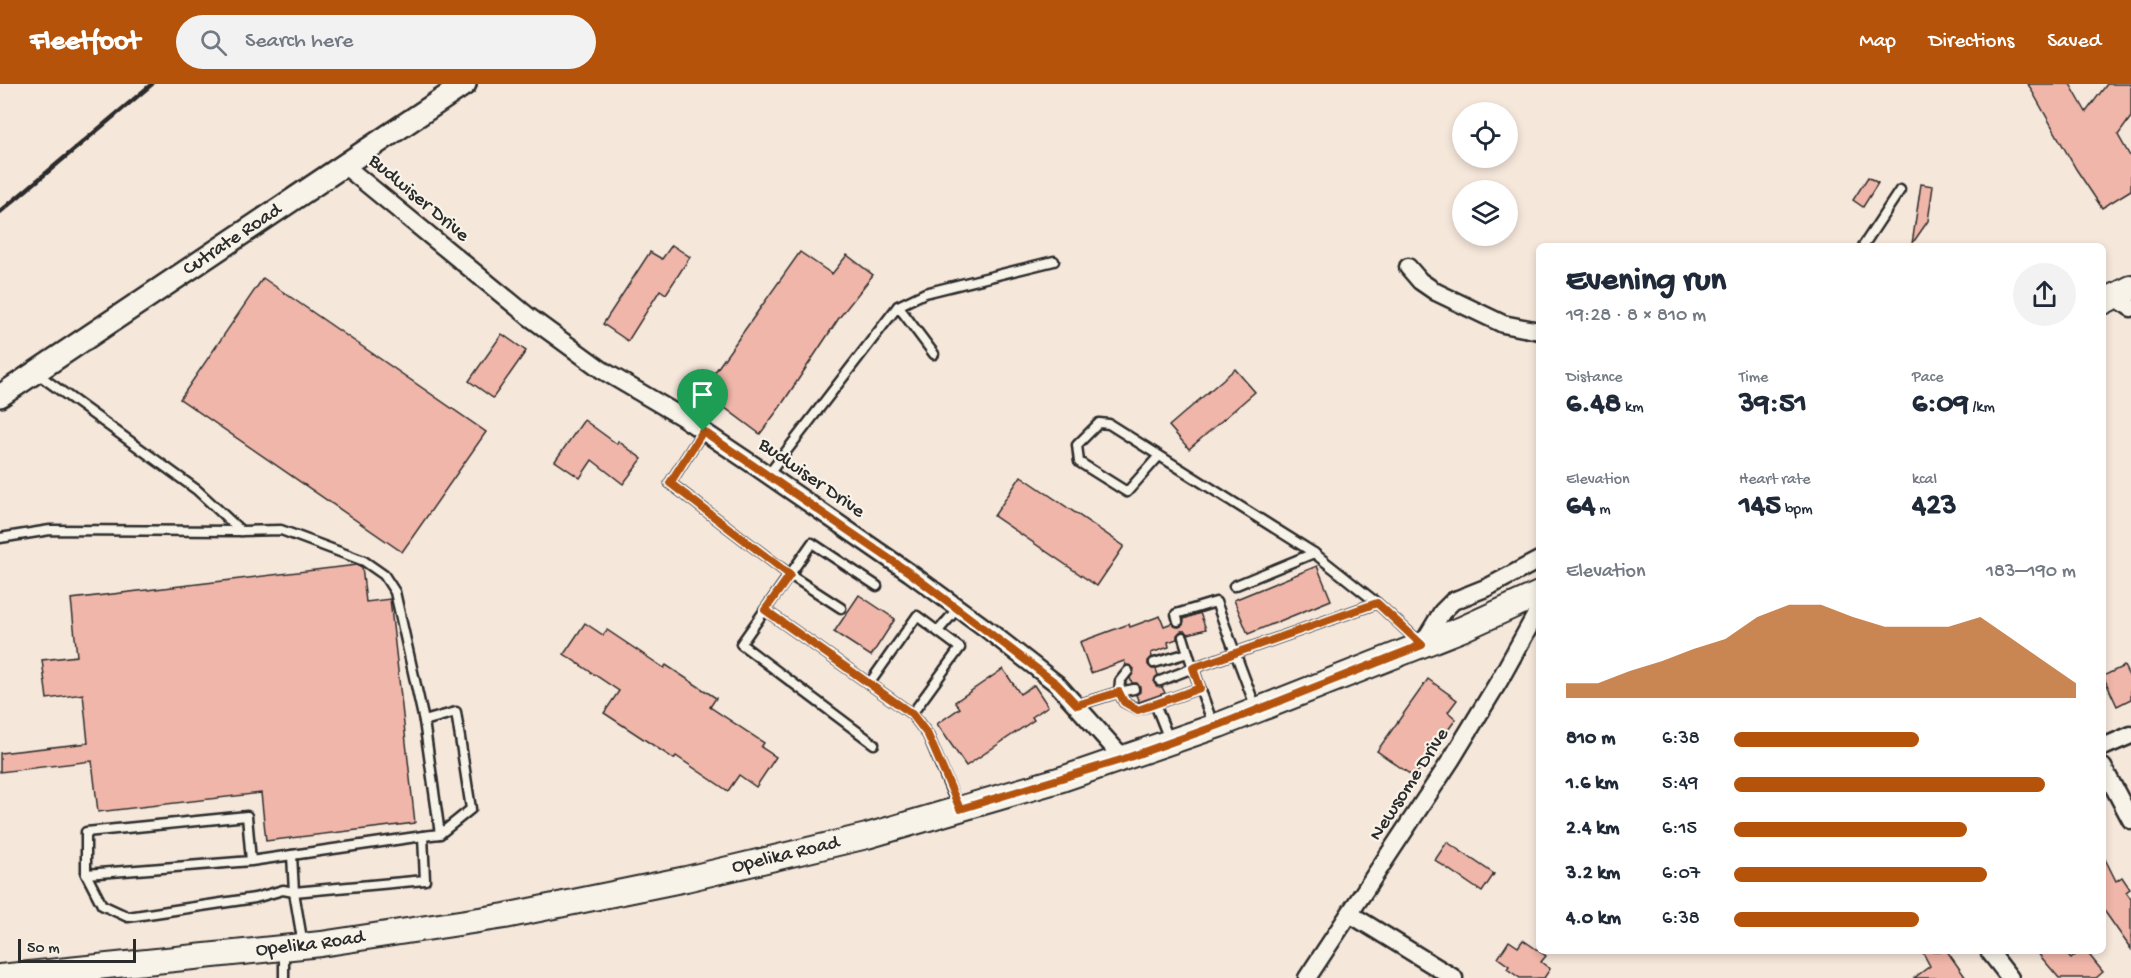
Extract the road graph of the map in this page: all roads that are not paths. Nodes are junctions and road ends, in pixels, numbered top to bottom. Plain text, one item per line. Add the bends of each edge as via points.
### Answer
1 (465, 84) edge
2 (345, 166) junction
3 (1900, 190) dead end
4 (1865, 243) edge
5 (1054, 261) dead end
6 (1408, 267) dead end
7 (898, 306) junction
8 (1536, 330) edge
9 (934, 354) dead end
10 (35, 372) junction
11 (0, 396) edge
12 (703, 431) junction
13 (1158, 457) junction
14 (768, 475) junction
15 (241, 531) junction
16 (0, 538) edge
17 (1314, 553) junction
18 (1536, 562) edge
19 (790, 575) junction
20 (877, 586) dead end
21 (1234, 586) dead end
22 (1536, 595) edge
23 (1377, 603) junction
24 (841, 608) dead end
25 (958, 608) junction
26 (765, 610) junction
27 (1536, 614) edge
28 (1178, 621) dead end
29 (938, 631) junction
30 (1183, 637) dead end
31 (1422, 645) junction
32 (1188, 653) junction
33 (1235, 654) junction
34 (1154, 663) dead end
35 (1193, 668) junction
36 (1128, 671) dead end
37 (1160, 681) dead end
38 (869, 684) junction
39 (1200, 688) junction
40 (1134, 689) dead end
41 (1119, 692) junction
42 (1155, 704) junction
43 (1077, 705) junction
44 (1257, 709) junction
45 (912, 714) junction
46 (424, 721) junction
47 (1214, 726) junction
48 (2131, 735) edge
49 (1170, 742) junction
50 (874, 744) dead end
51 (2106, 746) edge
52 (1124, 759) junction
53 (2106, 773) edge
54 (960, 809) junction
55 (2131, 820) edge
56 (440, 834) junction
57 (423, 836) junction
58 (292, 855) junction
59 (251, 861) junction
60 (86, 874) junction
61 (294, 892) junction
62 (1350, 914) junction
63 (294, 947) junction
64 (1991, 954) edge
65 (54, 975) edge
66 (0, 977) edge
67 (284, 978) edge
68 (1307, 978) edge
69 (1454, 978) edge
70 (2010, 978) edge

1 - 2 street, Cutrate Road
2 - 10 street, Cutrate Road
2 - 12 street, Budwiser Drive via 528,316 602,370
3 - 4 lane
5 - 7 lane via 926,293
6 - 8 street via 1436,292 1503,324
7 - 9 lane
7 - 14 lane
10 - 11 street, Cutrate Road
10 - 15 lane via 196,490
12 - 14 street, Budwiser Drive
12 - 19 lane via 670,483
13 - 13 lane via 1109,424 1099,423 1077,445 1079,462 1127,492
13 - 17 lane
14 - 25 street, Budwiser Drive
15 - 16 lane via 50,530
15 - 46 lane via 281,530 364,561 384,575 396,592
17 - 21 lane
17 - 23 lane
18 - 31 street via 1454,601 1442,612
19 - 20 lane via 812,543
19 - 24 lane
19 - 26 lane
22 - 31 main road, Opelika Road
23 - 31 lane
23 - 33 lane
25 - 29 lane
25 - 43 street, Budwiser Drive via 1057,684
26 - 38 lane
26 - 50 lane via 741,644
27 - 62 street, Newsome Drive via 1451,760
28 - 33 lane via 1176,614 1216,602
29 - 38 lane via 917,616
29 - 45 lane via 960,648
30 - 32 lane
31 - 44 main road, Opelika Road
32 - 34 lane
32 - 35 lane
33 - 35 lane
33 - 44 lane
35 - 37 lane
35 - 39 lane
36 - 41 lane via 1120,681
38 - 45 lane
39 - 42 lane
39 - 47 lane
40 - 41 lane
41 - 42 lane via 1124,702 1138,710
41 - 43 lane
42 - 49 lane
43 - 52 street, Budwiser Drive
44 - 47 main road, Opelika Road
45 - 54 lane via 928,735
46 - 56 lane
46 - 56 lane via 456,712 471,809
47 - 49 main road, Opelika Road
48 - 51 street
49 - 52 main road, Opelika Road
52 - 54 main road, Opelika Road
53 - 55 street
54 - 63 main road, Opelika Road via 867,836 596,899 424,930
56 - 57 lane
57 - 58 lane
57 - 61 lane via 424,880
58 - 59 lane
58 - 61 lane
59 - 60 lane
59 - 60 lane via 247,816 86,832
60 - 61 lane via 102,905 128,917 255,898 283,890
61 - 63 lane
62 - 68 street, Newsome Drive
62 - 69 street
63 - 65 main road, Opelika Road
63 - 67 lane
64 - 70 street
65 - 66 main road, Opelika Road

